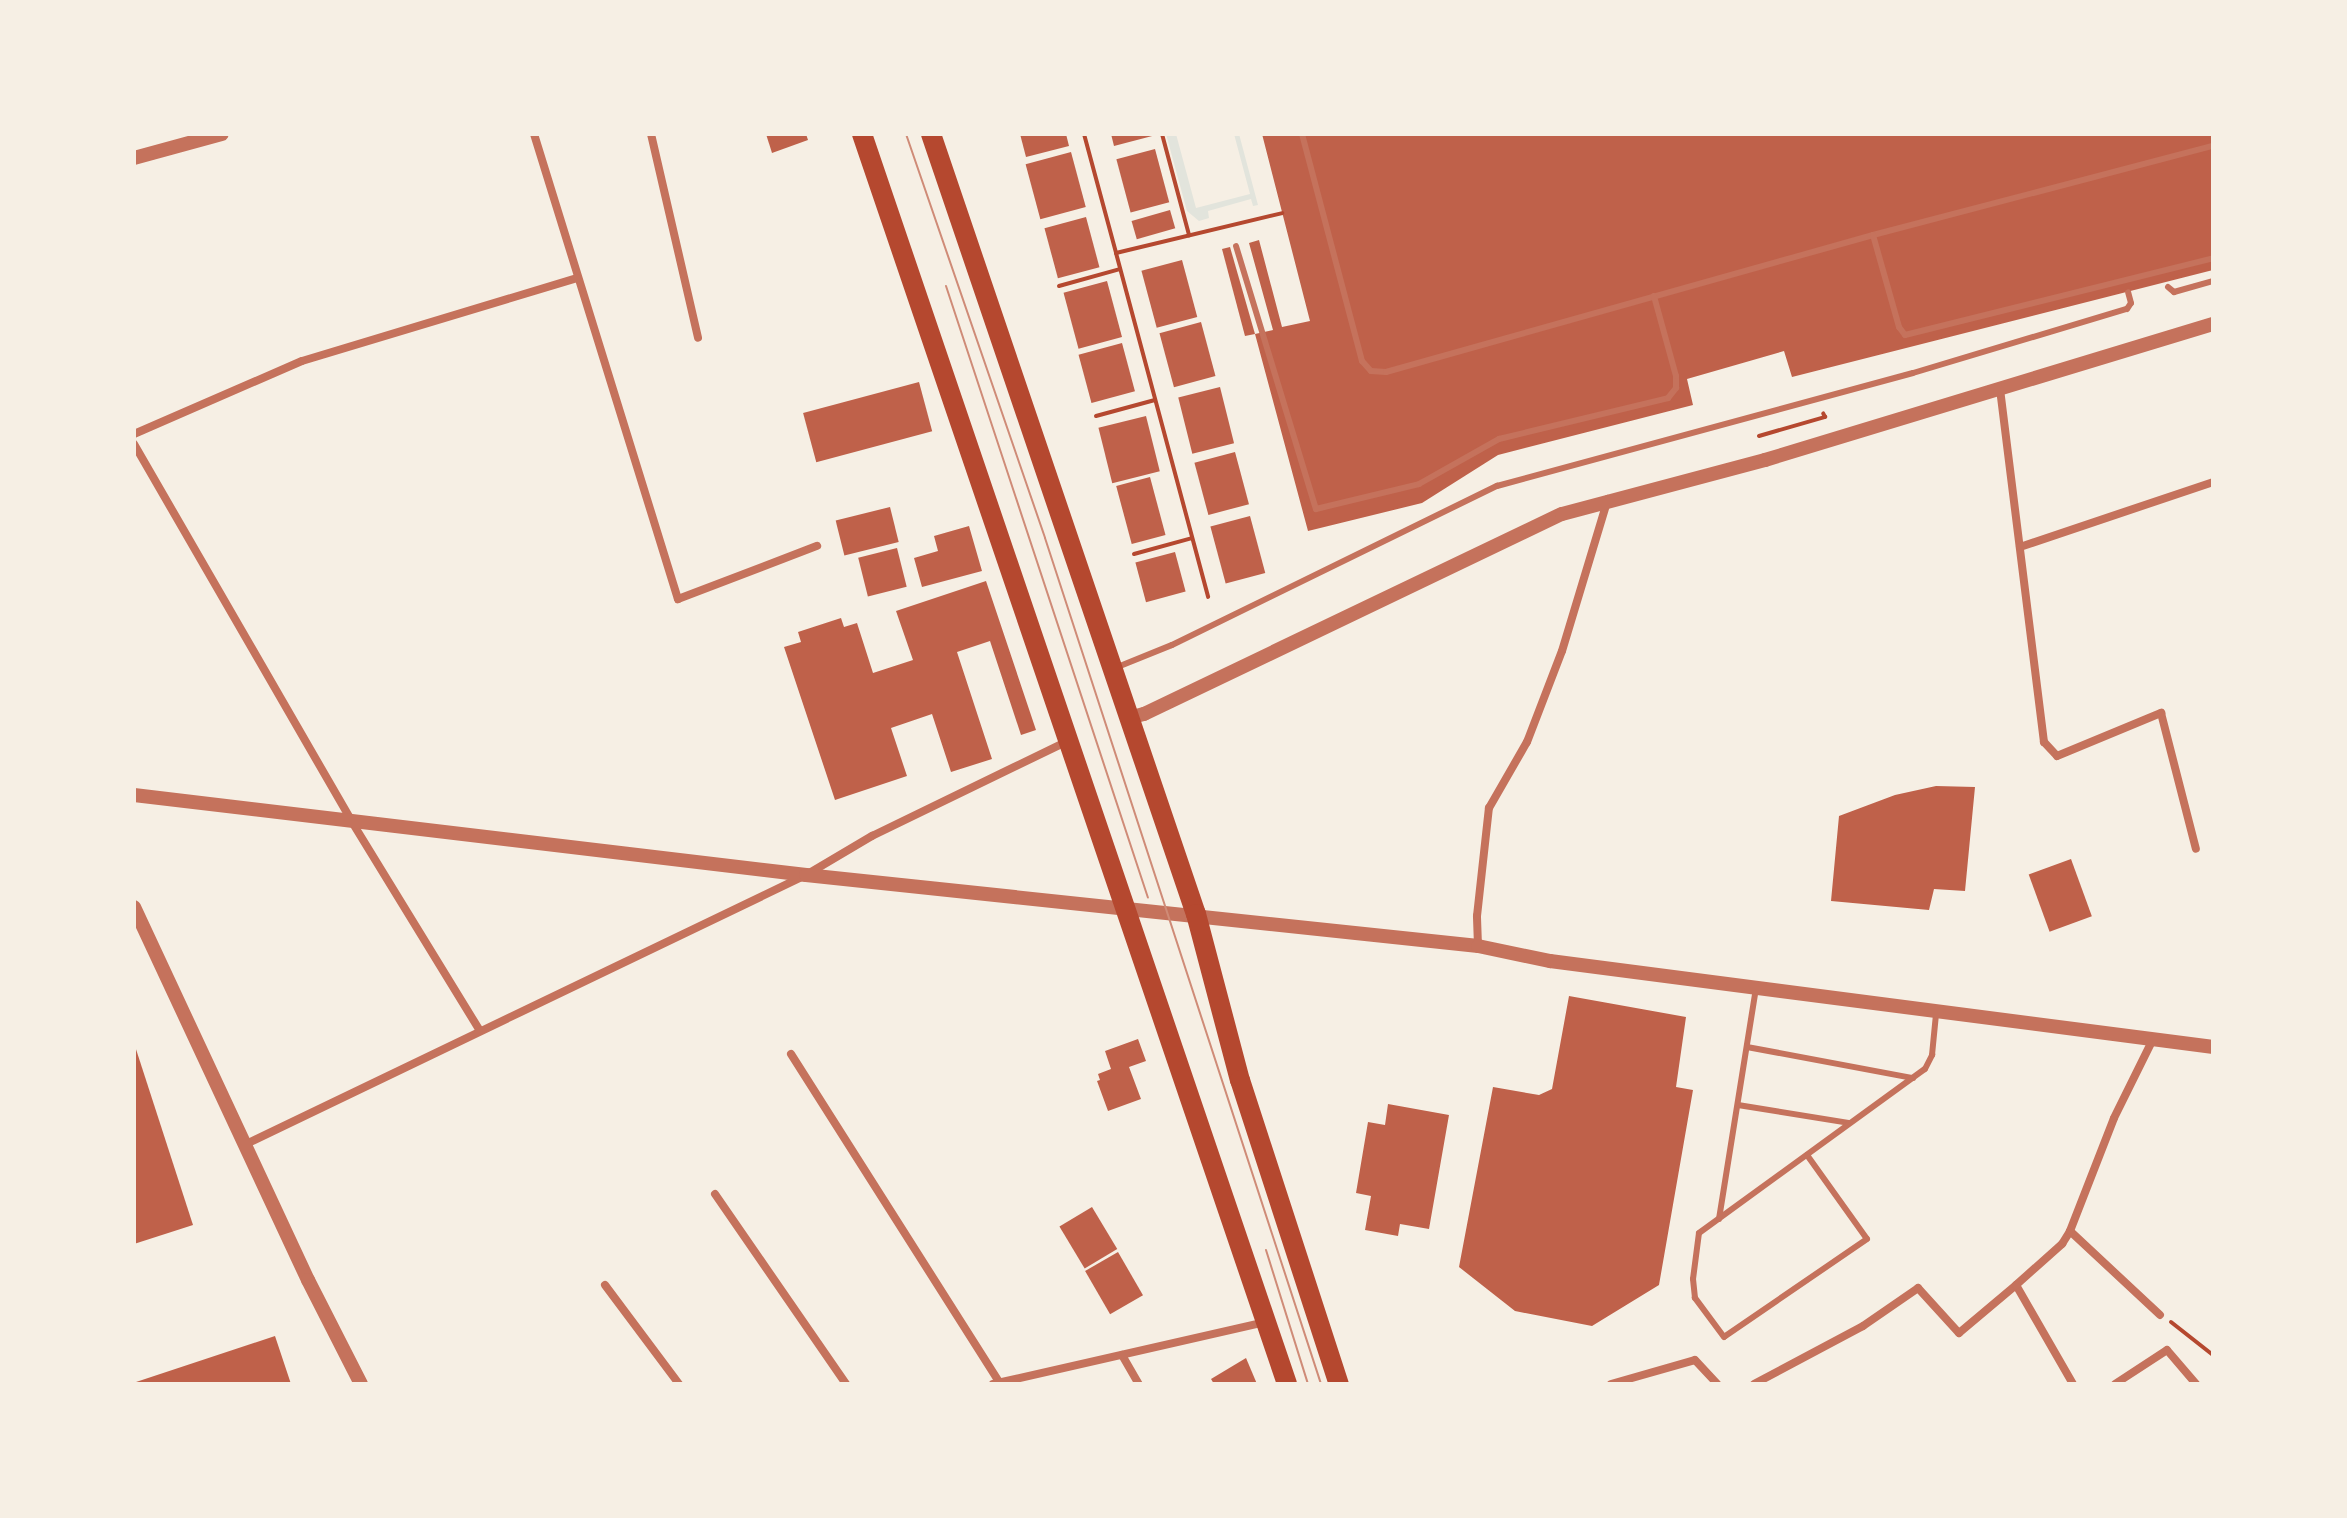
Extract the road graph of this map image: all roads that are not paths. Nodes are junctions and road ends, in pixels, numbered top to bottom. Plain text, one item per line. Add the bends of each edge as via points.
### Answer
1 (222, 134) edge
2 (534, 134) edge
3 (651, 134) edge
4 (862, 134) edge
5 (931, 134) edge
6 (1302, 134) edge
7 (2213, 146) edge
8 (134, 158) edge
9 (1873, 235) junction
10 (1236, 246) dead end
11 (2213, 258) edge
12 (577, 278) junction
13 (2213, 281) edge
14 (2168, 287) dead end
15 (2128, 292) dead end
16 (1654, 296) junction
17 (2213, 324) edge
18 (698, 338) dead end
19 (2000, 389) junction
20 (134, 434) edge
21 (134, 444) edge
22 (2213, 482) edge
23 (1608, 499) junction
24 (817, 546) dead end
25 (2020, 547) junction
26 (1112, 669) junction
27 (1129, 718) junction
28 (1069, 741) junction
29 (134, 795) edge
30 (352, 822) junction
31 (2196, 849) dead end
32 (806, 875) junction
33 (134, 907) edge
34 (1124, 907) junction
35 (1196, 914) junction
36 (1478, 946) junction
37 (1756, 989) junction
38 (1937, 1010) junction
39 (480, 1031) junction
40 (2153, 1039) junction
41 (1747, 1047) junction
42 (2213, 1047) edge
43 (791, 1054) dead end
44 (1914, 1078) junction
45 (1738, 1105) junction
46 (1850, 1123) junction
47 (244, 1145) junction
48 (1807, 1155) junction
49 (715, 1194) dead end
50 (1719, 1219) junction
51 (2070, 1231) junction
52 (605, 1285) dead end
53 (2016, 1285) junction
54 (2160, 1315) road end
55 (1267, 1322) junction
56 (1122, 1355) junction
57 (996, 1383) edge
58 (361, 1384) edge
59 (679, 1384) edge
60 (846, 1384) edge
61 (1139, 1384) edge
62 (1287, 1384) edge
63 (1339, 1384) edge
64 (1611, 1384) edge
65 (1717, 1384) edge
66 (1754, 1384) edge
67 (2073, 1384) edge
68 (2115, 1384) edge
69 (2196, 1384) edge

1 - 8 street
2 - 12 street
3 - 18 street
4 - 28 main road
5 - 26 main road
6 - 16 lane via 1362,361 1371,371 1386,372
7 - 9 lane
9 - 11 lane via 1905,335
9 - 16 lane
10 - 16 lane via 1316,509 1419,484 1499,439 1668,398 1676,388 1676,376
12 - 20 street via 302,361
12 - 24 street via 678,599
13 - 14 lane via 2174,292
15 - 26 lane via 2127,309 1497,486 1172,645
17 - 19 street
19 - 23 street via 1765,460
19 - 25 street
21 - 30 street
22 - 25 street
23 - 27 street via 1562,514
23 - 36 street via 1562,651 1532,729 1489,808
25 - 31 street via 2044,742 2057,756 2161,713
26 - 27 main road
27 - 35 main road
28 - 32 street via 872,836
28 - 34 main road
29 - 30 street
30 - 32 street
30 - 39 street
32 - 34 street
32 - 39 street
33 - 47 street
34 - 35 street
34 - 55 main road
35 - 36 street
35 - 63 main road via 1240,1080
36 - 37 street
37 - 38 street
37 - 41 lane
38 - 40 street
38 - 44 lane via 1932,1055
39 - 47 street
40 - 42 street
40 - 51 street via 2114,1118
41 - 44 lane
41 - 45 lane
43 - 57 street
44 - 46 lane
45 - 46 lane
45 - 50 lane
46 - 48 lane
47 - 58 street
48 - 50 lane
48 - 50 lane via 1867,1239 1724,1337 1695,1298 1693,1279 1699,1233
49 - 60 street
51 - 53 street
51 - 54 street
52 - 59 street
53 - 66 street via 1959,1333 1918,1288 1863,1326
53 - 67 street
55 - 56 street
55 - 62 main road
56 - 57 street
56 - 61 street
64 - 65 street via 1695,1360
68 - 69 street via 2167,1350

